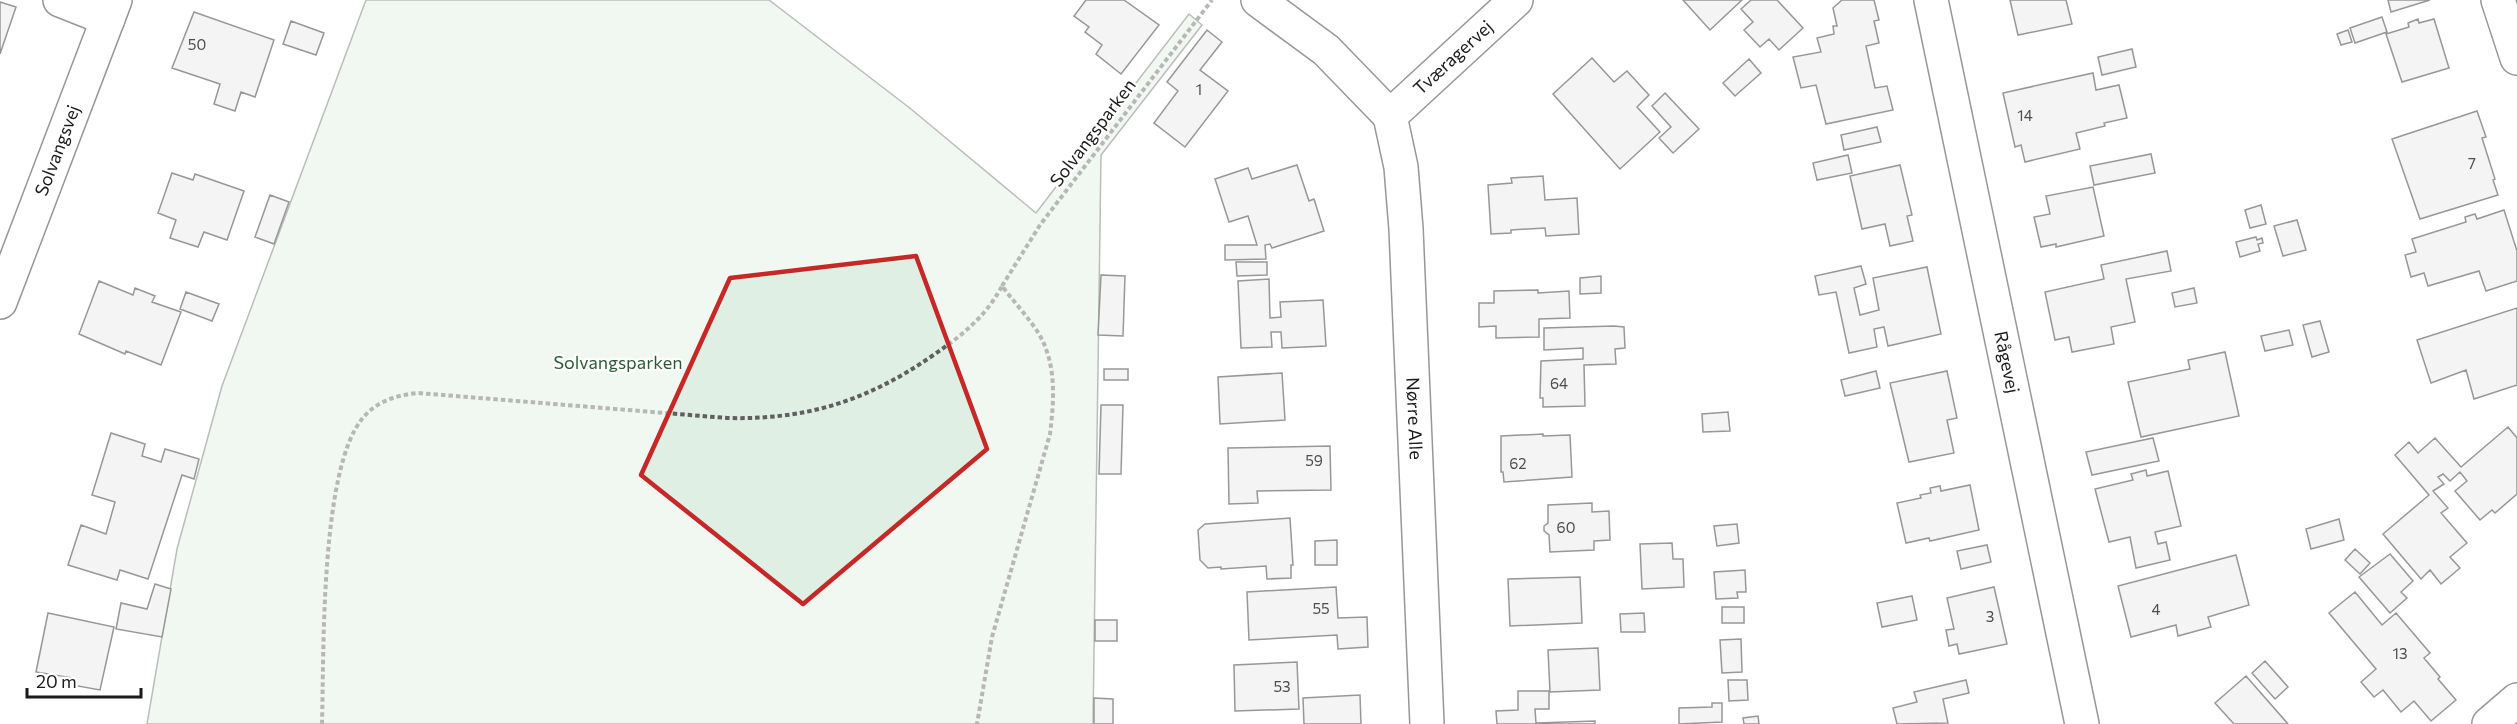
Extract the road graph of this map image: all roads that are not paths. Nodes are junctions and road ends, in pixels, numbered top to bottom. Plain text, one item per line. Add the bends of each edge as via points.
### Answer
1 (60, 0) edge
2 (1258, 0) edge
3 (1516, 0) edge
4 (1931, 0) edge
5 (2498, 0) edge
6 (111, 10) edge
7 (2517, 58) edge
8 (1390, 116) junction
9 (0, 302) edge
10 (2517, 700) edge
11 (1427, 724) edge
12 (2082, 724) edge
13 (2489, 724) edge

1 - 6 street
2 - 8 street via 1326,50
3 - 8 street, Tværagervej
4 - 12 street, Rågevej
5 - 7 street
6 - 9 street, Solvangsvej
8 - 11 street, Nørre Alle via 1401,167 1406,229
10 - 13 street

